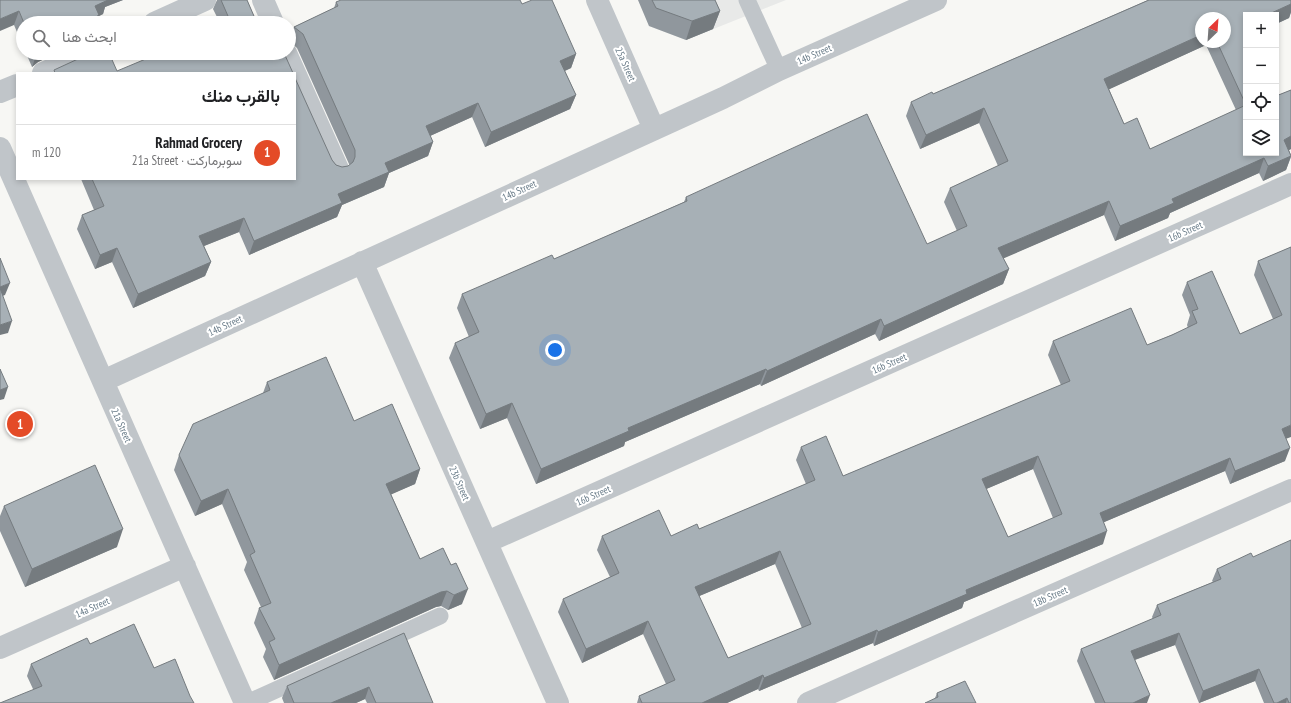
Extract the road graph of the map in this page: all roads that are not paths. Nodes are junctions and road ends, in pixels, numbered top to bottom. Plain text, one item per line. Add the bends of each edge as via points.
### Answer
1 (205, 0) edge
2 (263, 0) edge
3 (597, 0) edge
4 (747, 0) edge
5 (936, 0) edge
6 (170, 16) edge
7 (270, 16) edge
8 (72, 60) edge
9 (289, 60) edge
10 (779, 70) junction
11 (45, 72) edge
12 (295, 72) edge
13 (296, 75) edge
14 (16, 85) edge
15 (0, 92) edge
16 (654, 129) junction
17 (0, 148) edge
18 (338, 170) edge
19 (1291, 184) edge
20 (362, 262) junction
21 (103, 381) junction
22 (1291, 490) edge
23 (487, 542) junction
24 (185, 566) junction
25 (440, 616) dead end
26 (0, 648) edge
27 (246, 703) edge
28 (558, 703) edge
29 (808, 703) edge

1 - 6 street
2 - 7 street
3 - 16 street, 25a Street
4 - 10 lane
5 - 10 street, 14b Street
8 - 11 street
9 - 12 street
10 - 16 street, 14b Street
13 - 18 street
14 - 15 street
16 - 20 street, 14b Street
17 - 21 street, 21a Street
19 - 23 street, 16b Street
20 - 21 street, 14b Street
20 - 23 street, 23b Street
21 - 24 street, 21a Street
22 - 29 street, 18b Street
23 - 28 street, 23b Street
24 - 26 street, 14a Street
24 - 27 street, 21a Street
25 - 27 lane

